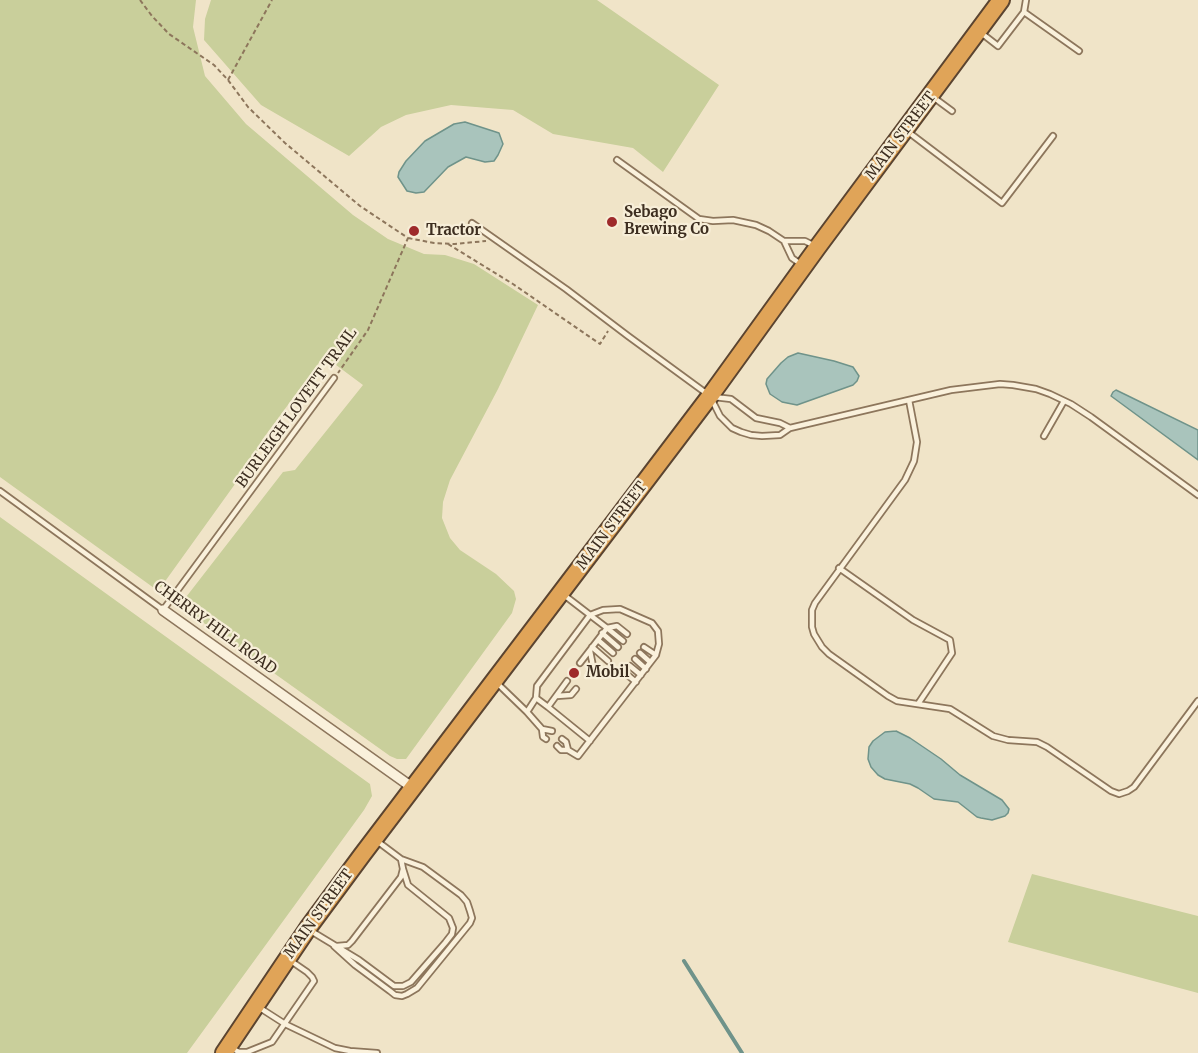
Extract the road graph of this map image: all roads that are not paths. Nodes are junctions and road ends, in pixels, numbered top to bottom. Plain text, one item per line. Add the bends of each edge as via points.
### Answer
1 (1001, 0) edge
2 (1026, 0) edge
3 (1024, 12) junction
4 (978, 31) junction
5 (1078, 51) dead end
6 (931, 95) junction
7 (952, 111) dead end
8 (905, 130) junction
9 (1053, 136) dead end
10 (617, 160) dead end
11 (472, 223) dead end
12 (784, 241) junction
13 (817, 248) junction
14 (804, 266) junction
15 (334, 378) road end
16 (710, 396) junction
17 (909, 400) junction
18 (1064, 401) junction
19 (790, 428) junction
20 (1044, 436) dead end
21 (0, 492) edge
22 (1198, 495) edge
23 (839, 568) junction
24 (561, 593) junction
25 (163, 610) junction
26 (590, 615) junction
27 (607, 628) junction
28 (602, 633) junction
29 (627, 634) dead end
30 (597, 640) junction
31 (622, 641) dead end
32 (618, 647) dead end
33 (644, 647) dead end
34 (591, 649) junction
35 (613, 653) dead end
36 (640, 653) dead end
37 (656, 655) junction
38 (635, 659) dead end
39 (608, 661) dead end
40 (650, 662) junction
41 (579, 663) dead end
42 (630, 666) dead end
43 (646, 669) junction
44 (590, 671) dead end
45 (625, 673) dead end
46 (641, 675) junction
47 (495, 681) junction
48 (567, 681) dead end
49 (636, 682) junction
50 (576, 688) dead end
51 (557, 696) junction
52 (537, 698) junction
53 (1198, 701) edge
54 (918, 704) junction
55 (548, 707) junction
56 (527, 712) junction
57 (542, 729) junction
58 (552, 731) dead end
59 (546, 739) dead end
60 (562, 739) dead end
61 (591, 741) junction
62 (557, 746) dead end
63 (568, 750) junction
64 (413, 788) junction
65 (374, 839) junction
66 (401, 859) junction
67 (403, 869) junction
68 (308, 928) junction
69 (334, 946) junction
70 (288, 958) junction
71 (255, 1004) junction
72 (285, 1024) junction
73 (226, 1050) edge
74 (377, 1053) edge

1 - 4 highway, MAIN STREET
2 - 3 lane
3 - 4 lane via 998,46
3 - 5 lane
4 - 6 highway, MAIN STREET
6 - 7 lane
6 - 8 highway, MAIN STREET
8 - 9 lane via 1002,203
8 - 13 highway, MAIN STREET
10 - 12 lane via 699,219 728,219 756,225
11 - 16 lane
12 - 13 lane via 805,241
12 - 14 lane via 792,258
13 - 14 highway, MAIN STREET
14 - 16 highway, MAIN STREET
15 - 25 lane, BURLEIGH LOVETT TRAIL
16 - 19 lane via 731,399 756,418
16 - 19 lane via 720,416 741,432 770,436
16 - 24 highway, MAIN STREET
17 - 18 lane via 1000,384 1036,389
17 - 19 lane
17 - 23 lane via 917,442 914,462 905,480
18 - 20 lane
18 - 22 lane
21 - 25 lane, CHERRY HILL ROAD
23 - 54 lane via 812,610 817,640 829,654 888,696
23 - 54 lane via 913,620 950,640 952,653
24 - 26 lane
24 - 47 highway, MAIN STREET
25 - 64 street, CHERRY HILL ROAD
26 - 27 lane
26 - 37 lane via 620,609 652,623 658,631
26 - 52 lane via 537,686
27 - 28 lane
27 - 29 lane via 617,626
27 - 31 lane
28 - 30 lane
28 - 32 lane
30 - 34 lane
30 - 35 lane
33 - 37 lane
34 - 39 lane
34 - 41 lane
34 - 44 lane
36 - 40 lane
37 - 40 lane
38 - 43 lane
40 - 43 lane
42 - 46 lane
43 - 46 lane
45 - 49 lane
46 - 49 lane
47 - 56 lane
47 - 64 highway, MAIN STREET
48 - 51 lane
49 - 61 lane
50 - 51 lane via 571,695
51 - 55 lane
52 - 55 lane
52 - 56 lane
53 - 54 lane via 1134,787 1119,794 1037,742 993,736 950,709
55 - 61 lane
56 - 57 lane
57 - 58 lane
57 - 59 lane
60 - 63 lane
61 - 63 lane via 578,756
62 - 63 lane
64 - 65 highway, MAIN STREET
65 - 66 lane
65 - 68 highway, MAIN STREET
66 - 67 lane
66 - 69 lane via 423,867 461,895 470,910 470,923 417,988 402,996 395,995
67 - 69 lane via 401,878 352,941
67 - 69 lane via 408,885 449,918 453,928 411,982 394,986
68 - 69 lane
68 - 70 highway, MAIN STREET
70 - 71 highway, MAIN STREET
70 - 72 lane via 314,981
71 - 72 lane
71 - 73 highway, MAIN STREET
72 - 73 lane via 272,1042 258,1049
72 - 74 lane via 336,1048

